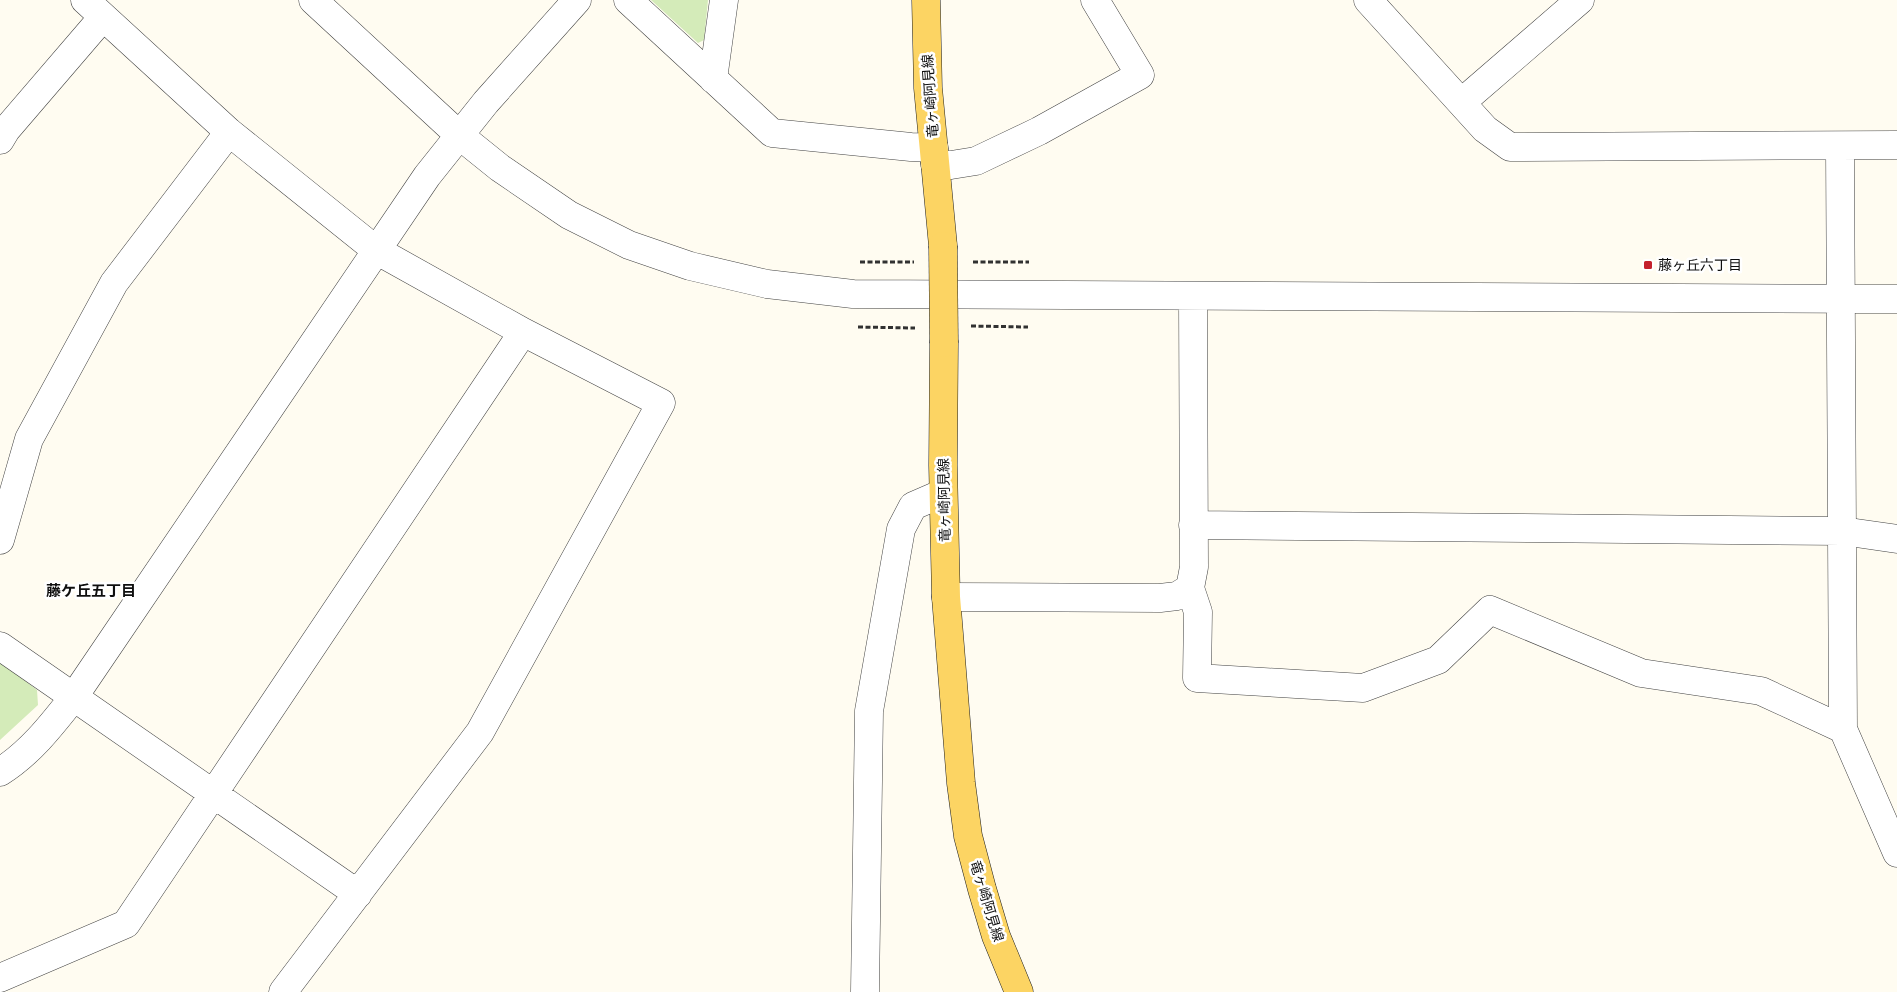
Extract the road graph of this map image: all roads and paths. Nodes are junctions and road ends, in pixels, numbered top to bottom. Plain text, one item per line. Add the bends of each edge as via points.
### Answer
1 (313, 0) edge
2 (577, 0) edge
3 (628, 0) edge
4 (724, 0) edge
5 (926, 0) edge
6 (1094, 0) edge
7 (1368, 0) edge
8 (1580, 0) edge
9 (94, 9) edge
10 (713, 79) junction
11 (1462, 102) junction
12 (229, 132) junction
13 (459, 135) junction
14 (0, 140) edge
15 (1897, 145) edge
16 (1840, 146) junction
17 (934, 156) junction
18 (376, 250) junction
19 (932, 254) junction
20 (860, 262) dead end
21 (966, 262) dead end
22 (1029, 262) dead end
23 (1193, 296) junction
24 (1840, 299) junction
25 (1897, 299) edge
26 (966, 326) dead end
27 (858, 327) dead end
28 (1028, 327) dead end
29 (921, 328) dead end
30 (523, 332) junction
31 (943, 493) junction
32 (1194, 525) junction
33 (1842, 531) junction
34 (1897, 538) edge
35 (0, 540) edge
36 (1190, 588) junction
37 (946, 597) junction
38 (0, 646) edge
39 (73, 698) junction
40 (1843, 729) junction
41 (0, 772) edge
42 (214, 795) junction
43 (1895, 844) edge
44 (358, 894) junction
45 (0, 978) edge
46 (283, 992) edge
47 (865, 992) edge
48 (1019, 992) edge

1 - 13 street
2 - 13 street
3 - 10 street
4 - 10 street
5 - 17 main road, 竜ヶ崎阿見線 via 928,88
6 - 17 street via 1140,75 1039,131 976,161 950,164
7 - 11 street
8 - 11 street
9 - 12 street
9 - 14 street
10 - 17 street via 772,133 911,147
11 - 16 street via 1485,129 1510,147
12 - 18 street
12 - 35 street via 114,283 29,439
13 - 18 street via 426,176
13 - 23 street via 500,168 569,215 629,245 690,266 767,284 854,294
15 - 16 street
16 - 24 street
17 - 19 main road, 竜ヶ崎阿見線
18 - 30 street
18 - 39 street
19 - 20 path
19 - 31 main road, 竜ヶ崎阿見線, bridge via 944,343
21 - 22 path
23 - 24 street
23 - 32 street
24 - 25 street
24 - 33 street
26 - 28 path
27 - 29 path
30 - 42 street
30 - 44 street via 661,403 480,732
31 - 37 main road, 竜ヶ崎阿見線
31 - 47 street via 913,506 901,529 869,711
32 - 33 street
32 - 36 street via 1194,567
33 - 34 street
33 - 40 street
36 - 37 street via 1177,596 1160,598
36 - 40 street via 1198,612 1197,678 1363,688 1438,660 1490,610 1641,673 1761,691
37 - 48 main road, 竜ヶ崎阿見線 via 960,783 968,836 996,936
38 - 39 street
39 - 41 street via 45,734
39 - 42 street
40 - 43 street
42 - 44 street
42 - 45 street via 126,924
44 - 46 street

